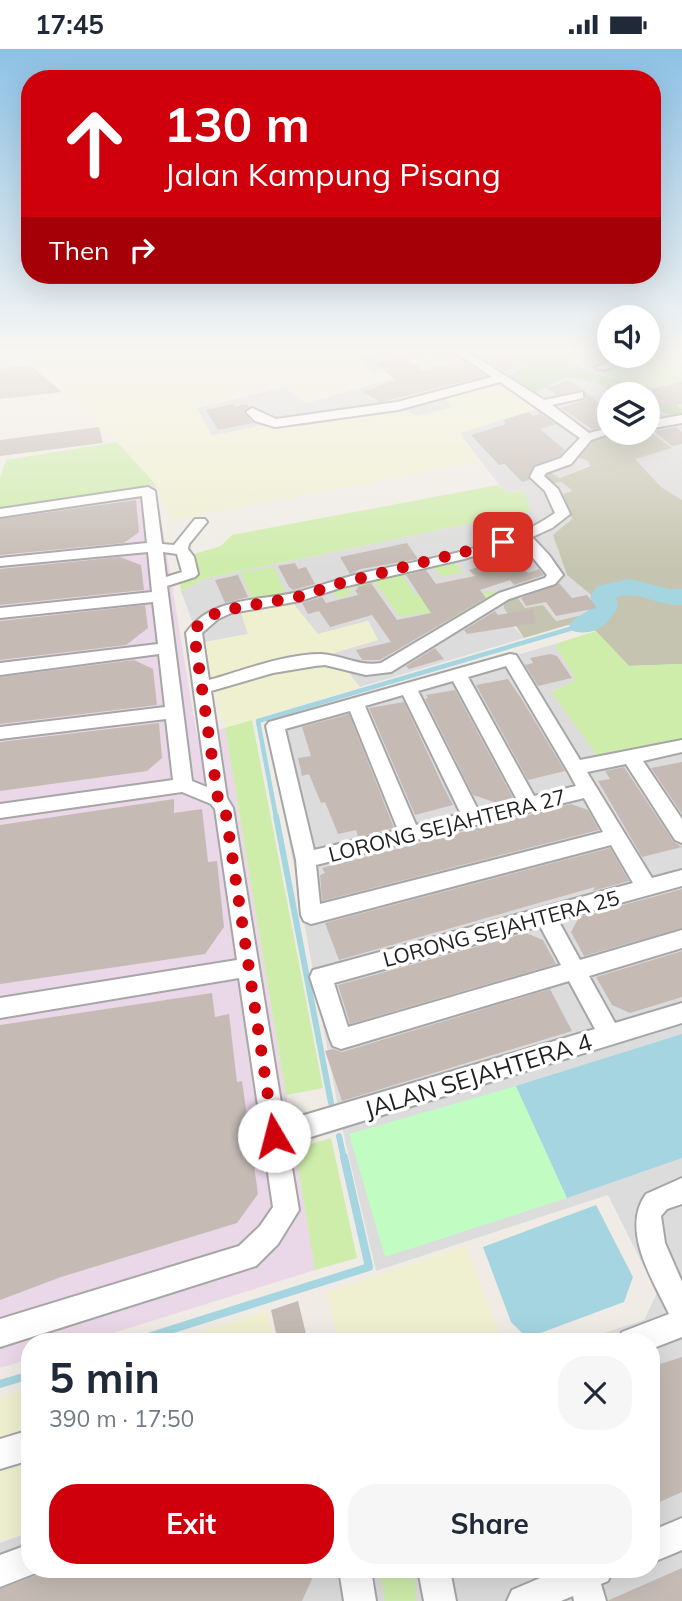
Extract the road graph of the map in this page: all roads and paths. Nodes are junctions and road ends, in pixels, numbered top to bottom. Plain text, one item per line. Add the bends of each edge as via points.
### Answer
1 (570, 424) edge
2 (597, 435) edge
3 (587, 437) junction
4 (0, 513) edge
5 (200, 522) dead end
6 (524, 537) junction
7 (153, 547) junction
8 (181, 550) junction
9 (0, 562) edge
10 (160, 590) junction
11 (0, 613) edge
12 (167, 648) junction
13 (0, 669) edge
14 (458, 674) junction
15 (201, 688) junction
16 (408, 688) junction
17 (355, 703) junction
18 (174, 712) junction
19 (0, 733) edge
20 (682, 746) edge
21 (631, 757) junction
22 (575, 768) junction
23 (183, 785) junction
24 (588, 790) junction
25 (218, 799) junction
26 (529, 805) junction
27 (0, 811) edge
28 (473, 819) junction
29 (410, 834) junction
30 (682, 835) edge
31 (615, 836) junction
32 (306, 860) junction
33 (682, 879) edge
34 (647, 888) junction
35 (545, 916) junction
36 (682, 939) edge
37 (250, 967) junction
38 (575, 971) junction
39 (0, 1009) edge
40 (682, 1013) edge
41 (610, 1035) junction
42 (274, 1136) junction
43 (682, 1191) edge
44 (682, 1311) edge
45 (682, 1323) edge
46 (0, 1333) edge
47 (656, 1333) edge
48 (21, 1448) edge
49 (0, 1454) edge
50 (682, 1534) edge
51 (660, 1543) edge
52 (21, 1563) edge
53 (0, 1571) edge
54 (356, 1578) edge
55 (436, 1578) edge
56 (588, 1579) edge
57 (360, 1601) edge
58 (440, 1601) edge
59 (523, 1601) edge

1 - 3 street
2 - 3 street
3 - 6 street via 566,461 540,470 537,477 551,489 563,514
4 - 7 street via 148,491
5 - 8 street
6 - 15 street via 302,596 220,611 199,623 194,633
6 - 15 street via 555,575 550,581 504,596 393,666 352,669 324,660 294,663
7 - 8 street
7 - 9 street
7 - 10 street
8 - 10 street via 190,574
10 - 11 street
10 - 12 street
12 - 13 street
12 - 18 street
14 - 16 street
14 - 22 street via 510,659
14 - 26 street
15 - 25 street
16 - 17 street
16 - 28 street
17 - 29 street
17 - 32 street via 275,726
18 - 19 street
18 - 23 street
20 - 21 street
21 - 22 street
21 - 30 street
22 - 24 street
23 - 25 street
23 - 27 street
24 - 26 street, LORONG SEJAHTERA 27
24 - 31 street
25 - 37 street via 225,808
26 - 28 street, LORONG SEJAHTERA 27
28 - 29 street, LORONG SEJAHTERA 27
29 - 32 street, LORONG SEJAHTERA 27
31 - 32 street via 311,915
31 - 34 street
33 - 34 street, LORONG SEJAHTERA 25
34 - 35 street, LORONG SEJAHTERA 25
35 - 38 street
35 - 38 street, LORONG SEJAHTERA 25 via 321,977 341,1039
36 - 38 street
37 - 39 street
37 - 42 street
38 - 41 street
40 - 41 street, JALAN SEJAHTERA 4
41 - 42 street, JALAN SEJAHTERA 4
42 - 46 street via 286,1210 247,1257
43 - 44 street via 652,1205 648,1220 650,1238
45 - 47 street
48 - 49 street
50 - 51 street
52 - 53 street
54 - 57 street
55 - 58 street
56 - 59 street

